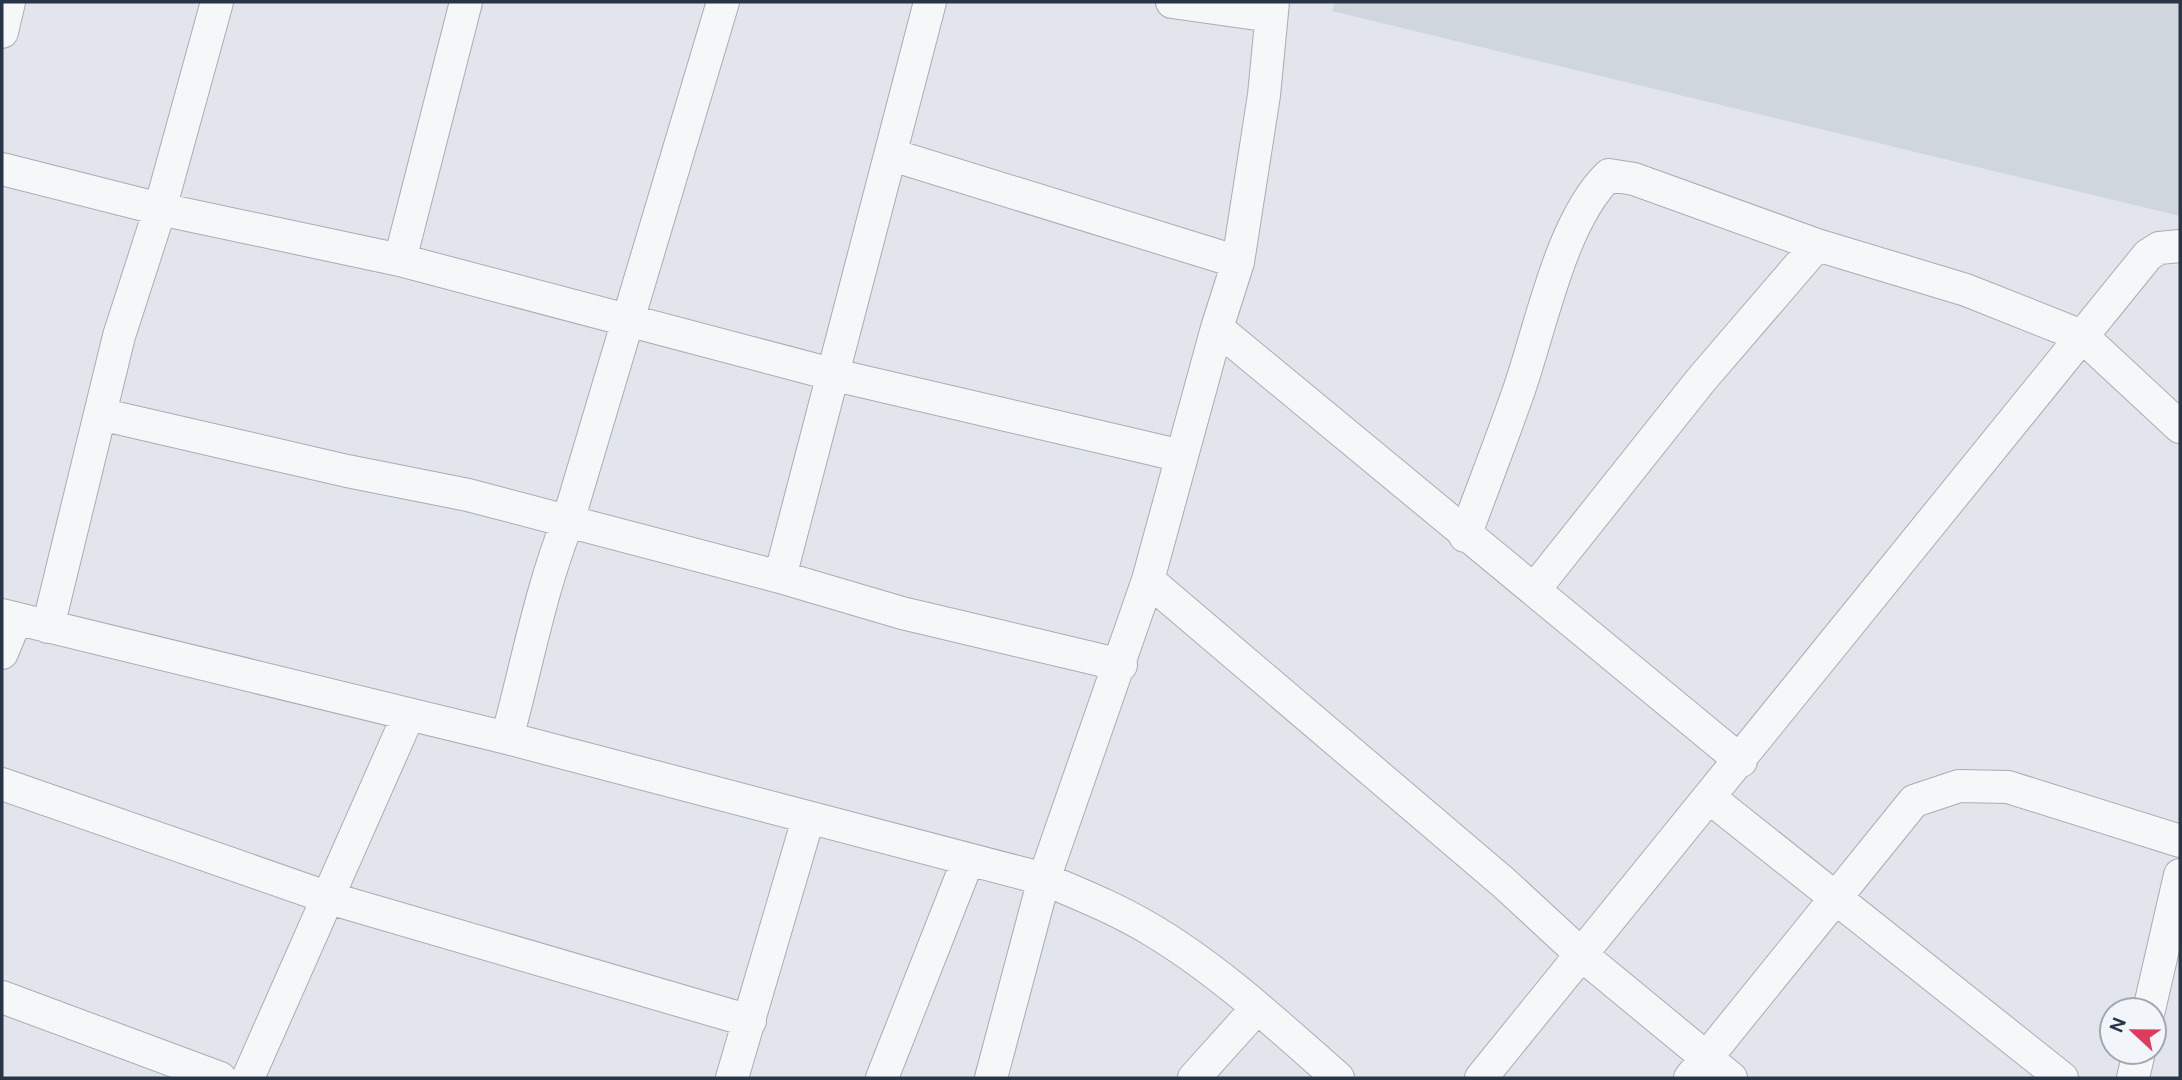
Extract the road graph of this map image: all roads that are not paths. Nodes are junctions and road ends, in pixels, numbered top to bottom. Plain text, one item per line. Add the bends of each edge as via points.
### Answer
1 (9, 2) edge
2 (217, 2) edge
3 (466, 2) edge
4 (723, 2) edge
5 (930, 2) edge
6 (1172, 2) edge
7 (1272, 9) edge
8 (2, 32) edge
9 (892, 155) junction
10 (2, 169) edge
11 (160, 209) junction
12 (1817, 245) junction
13 (2180, 246) edge
14 (400, 260) junction
15 (1238, 262) junction
16 (628, 321) junction
17 (1217, 328) junction
18 (2082, 336) junction
19 (835, 375) junction
20 (100, 414) junction
21 (2180, 427) edge
22 (1182, 456) junction
23 (568, 521) junction
24 (1465, 536) junction
25 (780, 577) junction
26 (1148, 580) junction
27 (1534, 590) junction
28 (9, 617) edge
29 (48, 627) junction
30 (2, 653) edge
31 (1121, 665) junction
32 (408, 716) junction
33 (507, 738) junction
34 (1741, 761) junction
35 (2, 784) edge
36 (1710, 798) junction
37 (808, 819) junction
38 (2180, 841) edge
39 (968, 860) junction
40 (2180, 875) edge
41 (1044, 879) junction
42 (1834, 897) junction
43 (329, 898) junction
44 (1583, 956) junction
45 (2, 996) edge
46 (2152, 996) edge
47 (1257, 1008) junction
48 (750, 1021) junction
49 (1698, 1068) edge
50 (220, 1078) edge
51 (248, 1078) edge
52 (733, 1078) edge
53 (882, 1078) edge
54 (991, 1078) edge
55 (1194, 1078) edge
56 (1338, 1078) edge
57 (1481, 1078) edge
58 (1731, 1078) edge
59 (2062, 1078) edge

1 - 8 street
2 - 11 street
3 - 14 street
4 - 16 street
5 - 9 street via 898,116
6 - 7 street
7 - 15 street via 1264,95
9 - 15 street
9 - 19 street
10 - 11 street
11 - 14 street
11 - 20 street
12 - 18 street via 1966,290
12 - 24 street via 1634,178 1609,175 1591,192 1556,273 1520,389
12 - 27 street via 1701,380
13 - 18 street via 2160,248 2148,256
14 - 16 street
15 - 17 street
16 - 19 street
16 - 23 street
17 - 22 street
17 - 24 street
18 - 21 street
18 - 34 street
19 - 22 street
19 - 25 street
20 - 23 street
20 - 29 street
22 - 26 street
23 - 25 street
23 - 33 street via 543,589
24 - 27 street
25 - 31 street
26 - 31 street
26 - 44 street via 1504,883
27 - 34 street
28 - 29 street
28 - 30 street
29 - 32 street
31 - 41 street
32 - 33 street
32 - 43 street
33 - 37 street
34 - 36 street
35 - 43 street
36 - 42 street
36 - 44 street
37 - 39 street
37 - 48 street
38 - 42 street via 2008,787 1959,786 1914,802
39 - 41 street
39 - 53 street
40 - 46 street
41 - 47 street via 1107,905 1157,933
41 - 54 street
42 - 49 street
42 - 59 street
43 - 48 street
43 - 51 street
44 - 49 street
44 - 57 street
45 - 50 street
47 - 55 street
47 - 56 street
48 - 52 street
49 - 58 street

